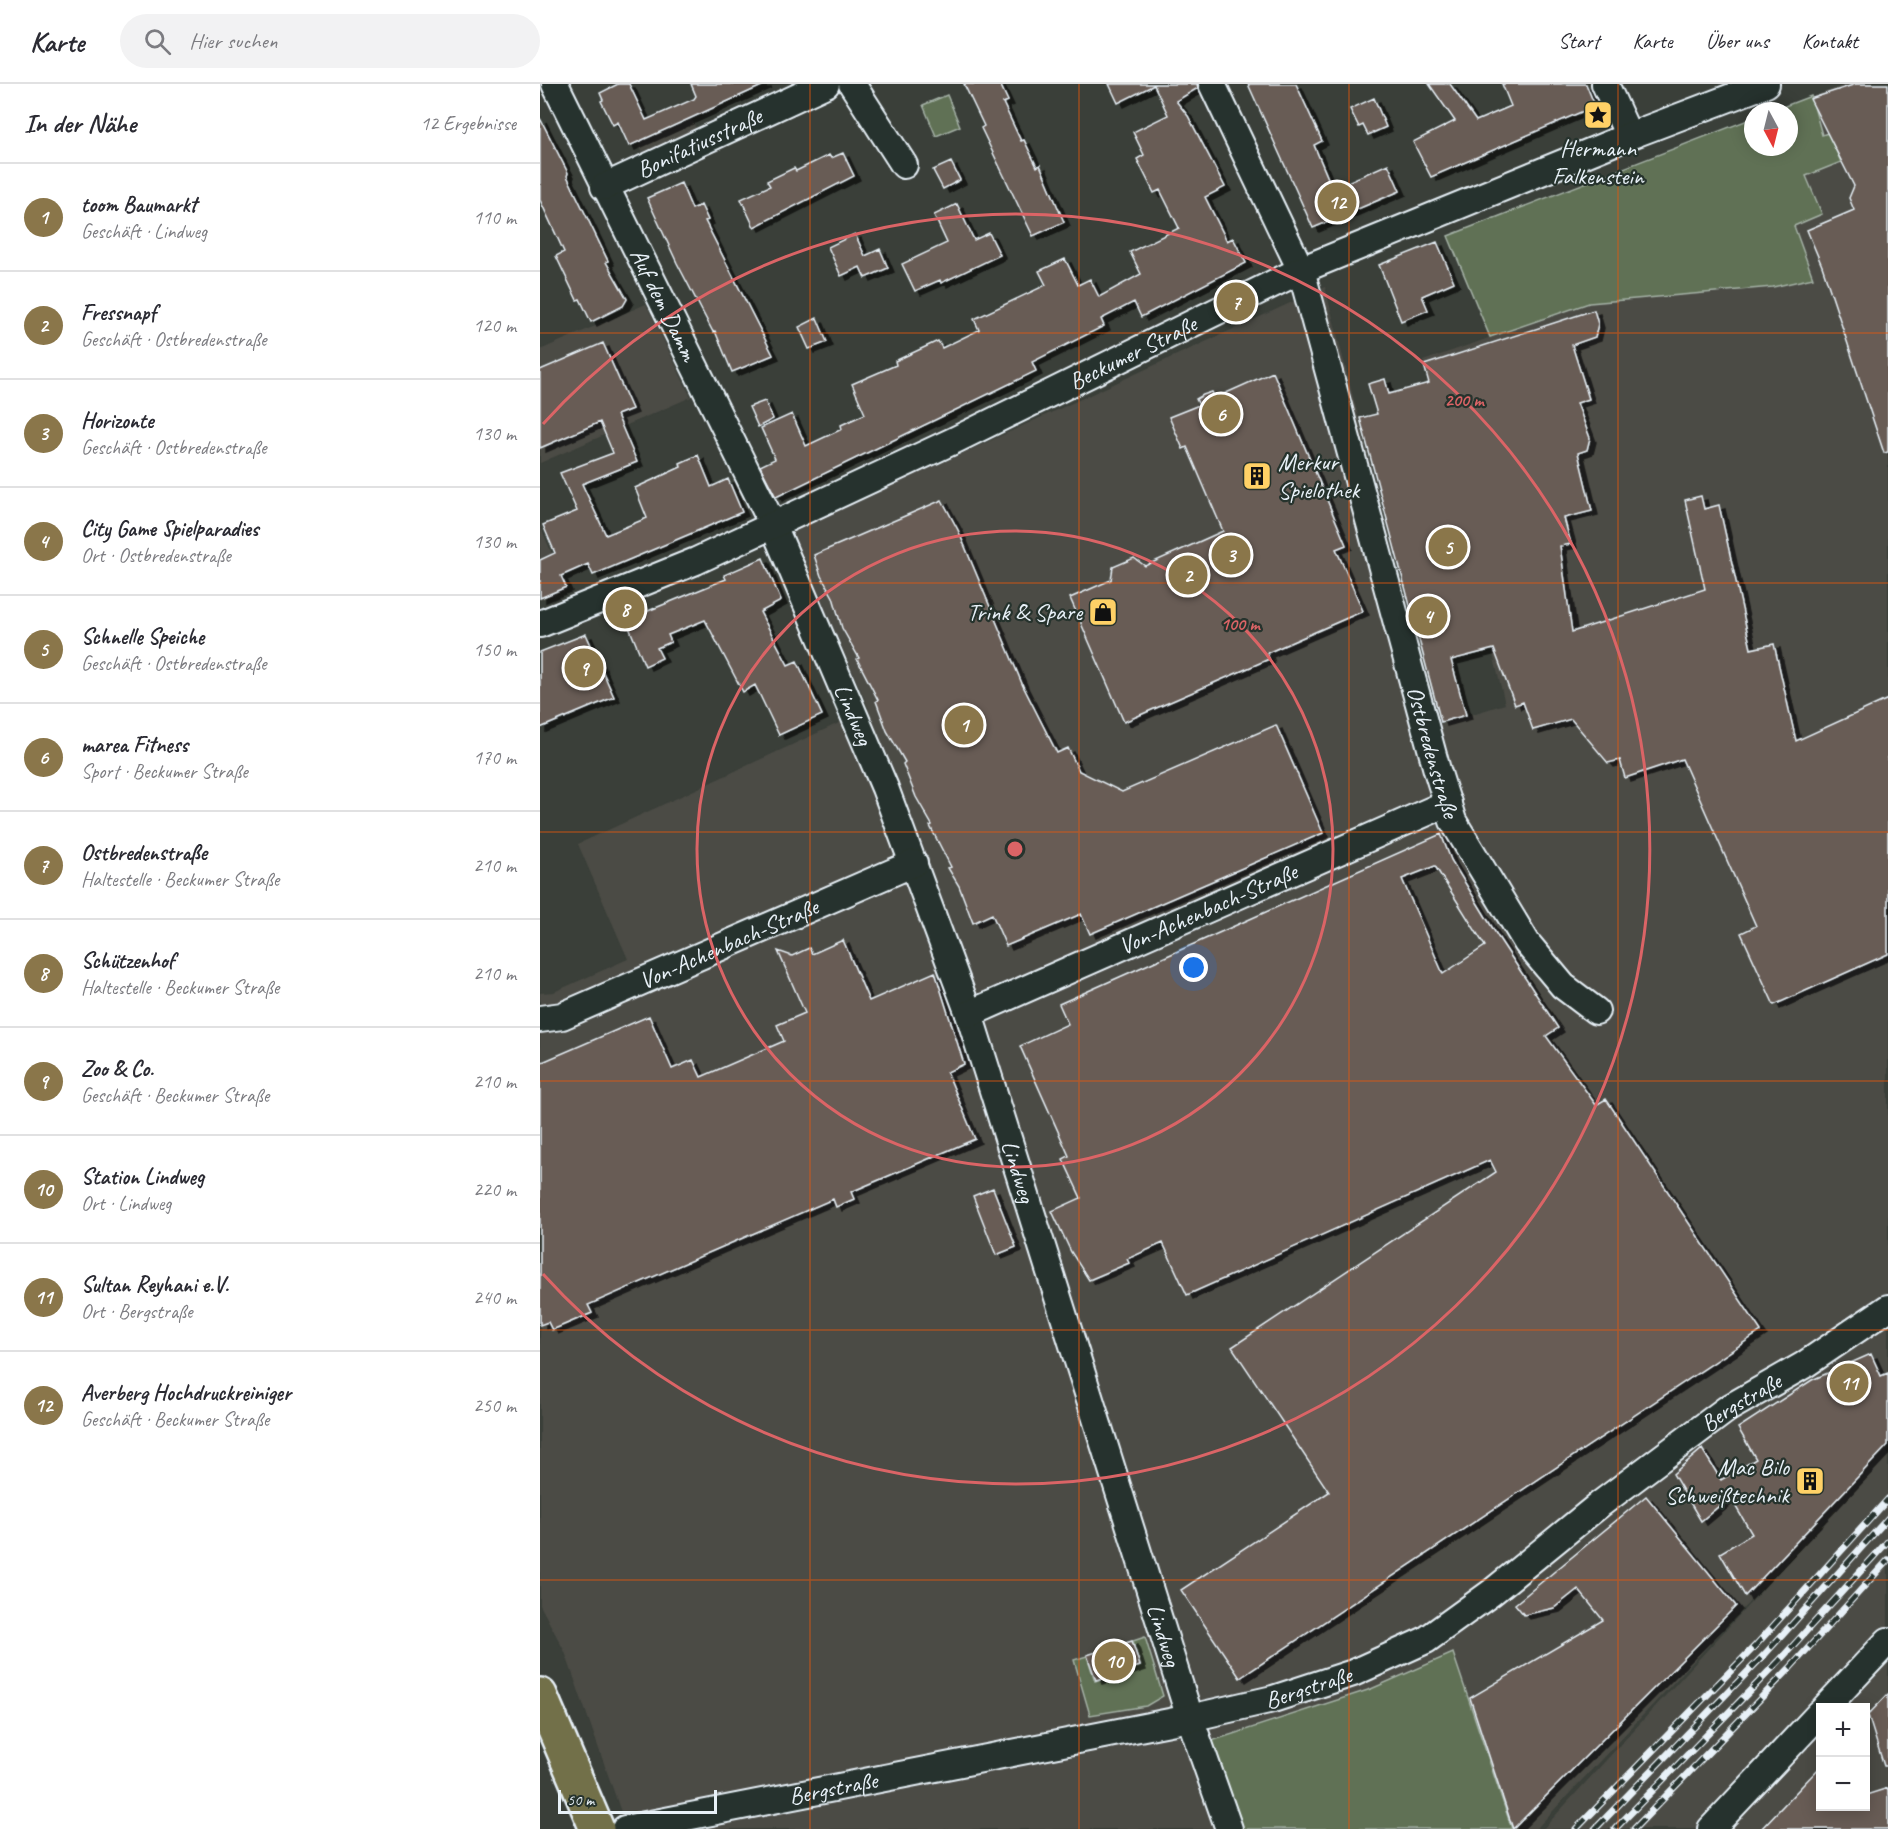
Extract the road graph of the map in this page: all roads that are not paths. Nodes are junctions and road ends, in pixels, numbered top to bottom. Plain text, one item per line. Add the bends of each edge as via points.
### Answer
1 (555, 84) edge
2 (826, 84) edge
3 (852, 84) edge
4 (1212, 84) edge
5 (1605, 84) edge
6 (1766, 84) edge
7 (1629, 136) junction
8 (904, 165) dead end
9 (604, 187) junction
10 (1301, 270) junction
11 (773, 525) junction
12 (540, 624) edge
13 (1448, 803) junction
14 (914, 863) junction
15 (1596, 1011) dead end
16 (969, 1014) junction
17 (540, 1019) edge
18 (1888, 1308) edge
19 (1888, 1641) edge
20 (540, 1695) edge
21 (1829, 1703) edge
22 (1190, 1718) junction
23 (1816, 1718) edge
24 (597, 1829) edge
25 (625, 1829) edge
26 (1229, 1829) edge
27 (1711, 1829) edge

1 - 9 street, Auf dem Damm
2 - 9 street, Bonifatiusstraße
3 - 8 street
4 - 10 street, Ostbredenstraße
5 - 7 street
6 - 7 street, Beckumer Straße
7 - 10 street, Beckumer Straße
9 - 11 street, Auf dem Damm
10 - 11 street, Beckumer Straße
10 - 13 street, Ostbredenstraße
11 - 12 street, Beckumer Straße
11 - 14 street, Lindweg
13 - 15 street, Ostbredenstraße via 1453,821 1537,956 1563,986
13 - 16 street, Von-Achenbach-Straße
14 - 16 street, Lindweg
14 - 17 street, Von-Achenbach-Straße via 562,1016
16 - 22 street, Lindweg
18 - 22 street, Bergstraße via 1804,1365 1727,1409 1426,1640 1353,1673 1292,1693
19 - 21 street
20 - 24 main road
22 - 25 street, Bergstraße
22 - 26 street, Lindweg
23 - 27 street

